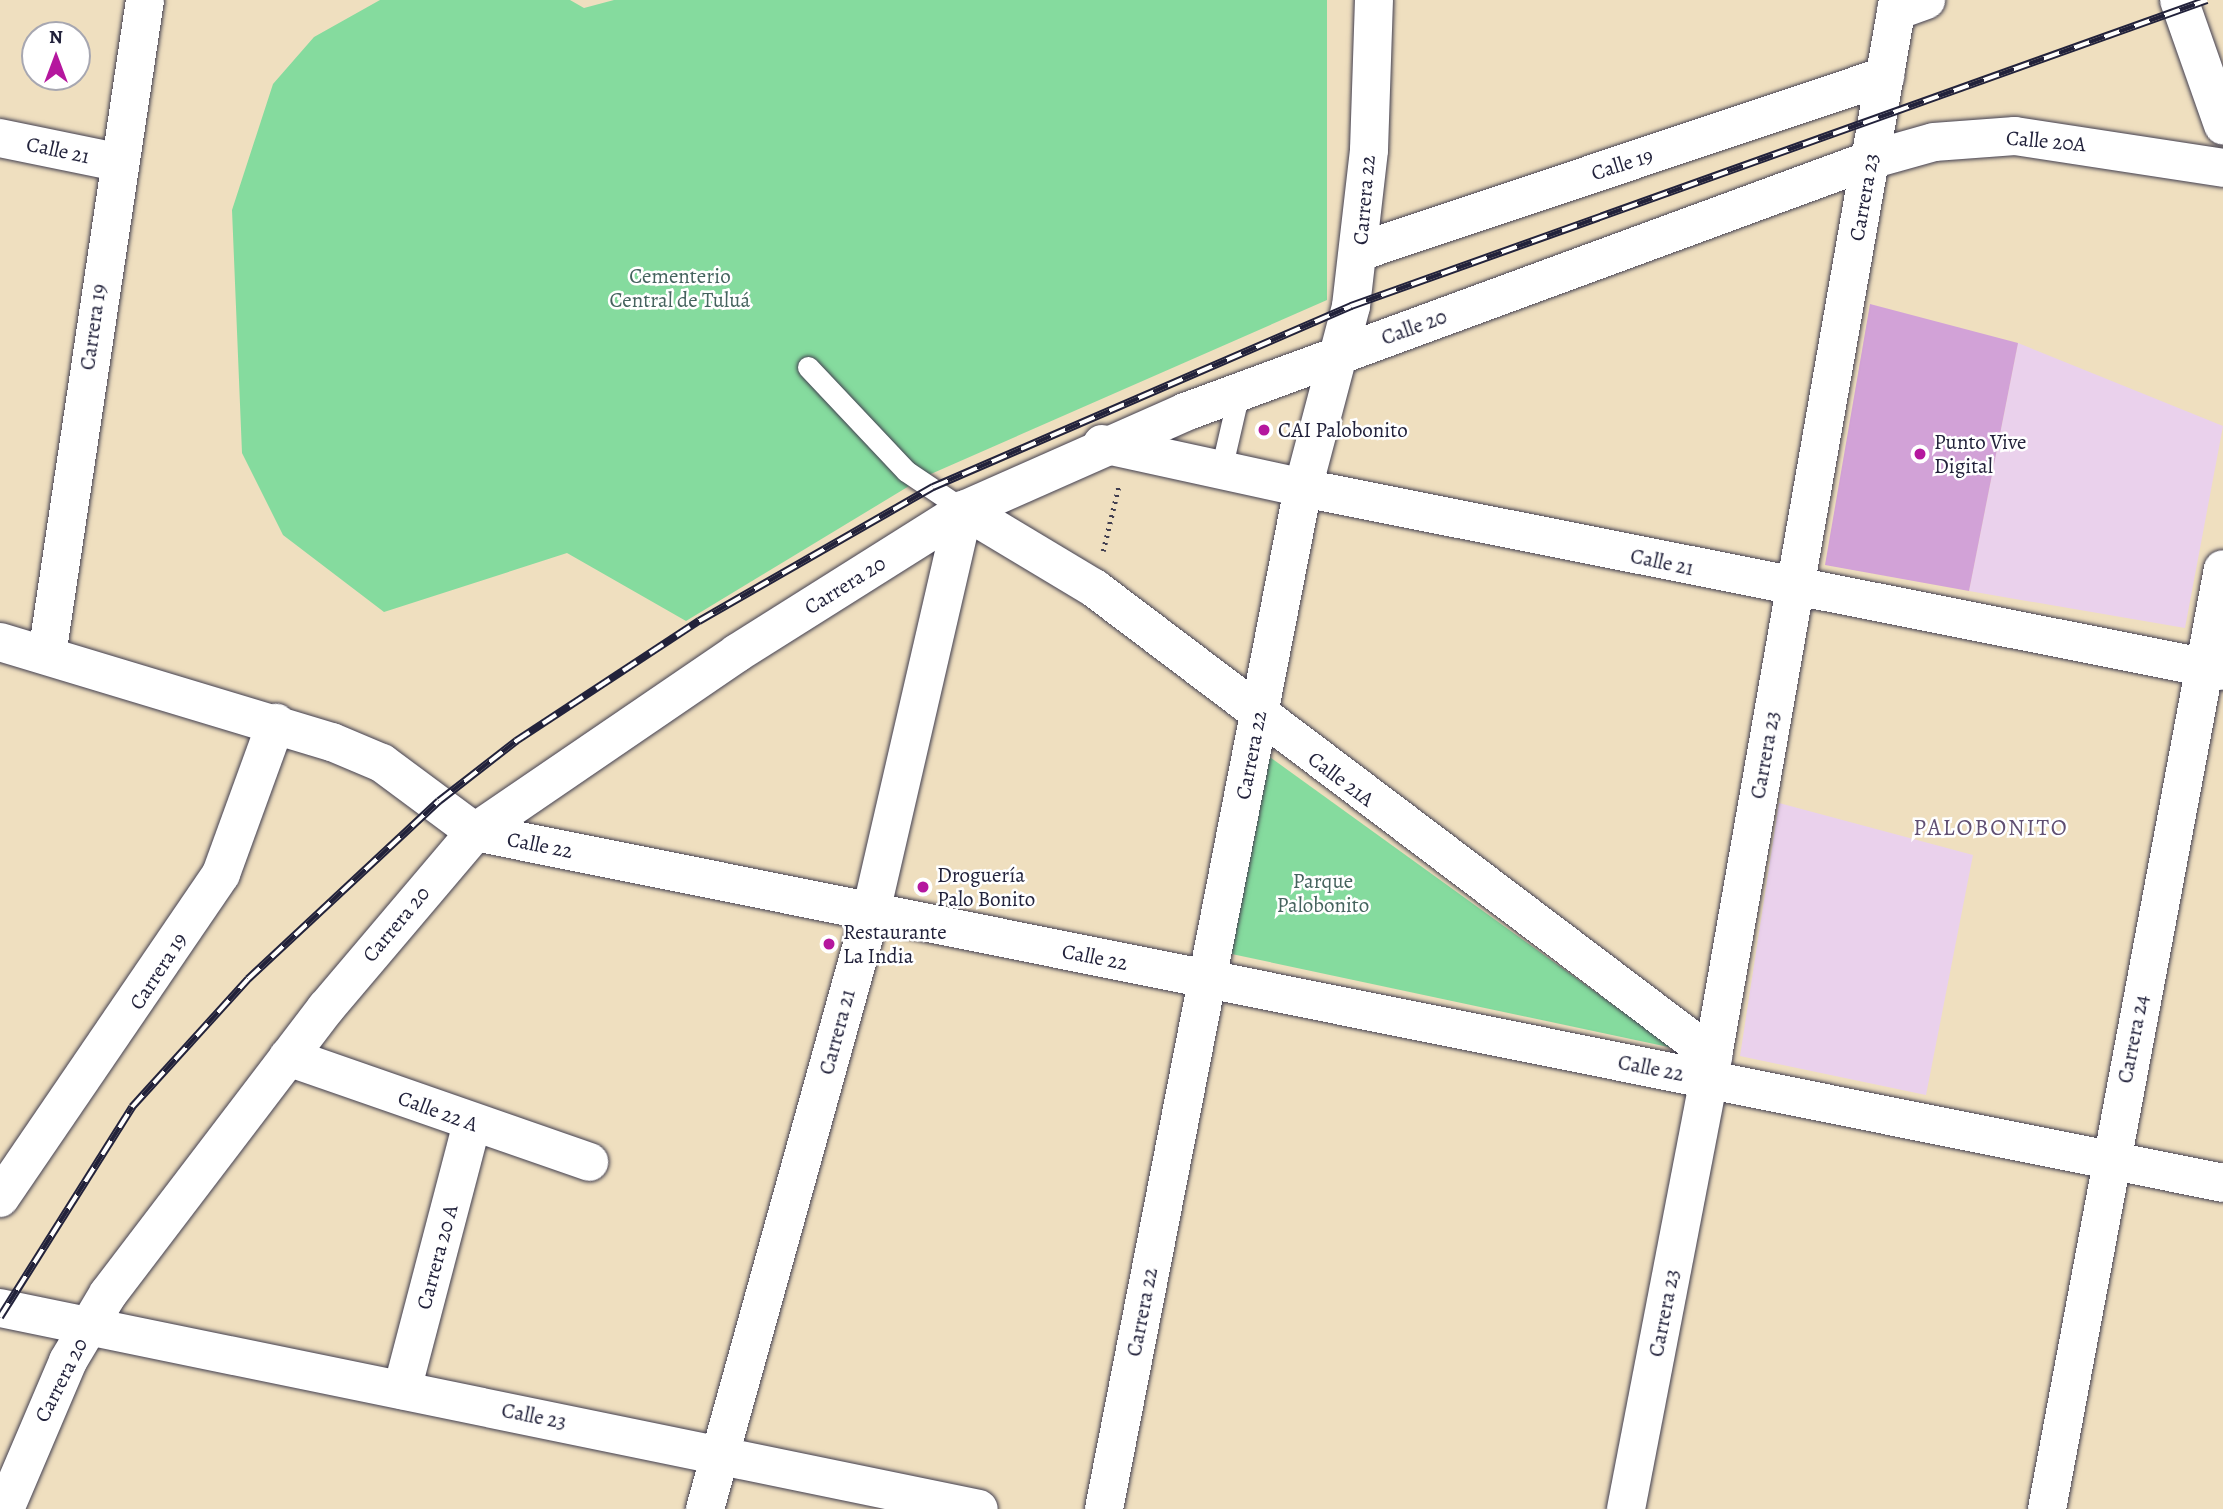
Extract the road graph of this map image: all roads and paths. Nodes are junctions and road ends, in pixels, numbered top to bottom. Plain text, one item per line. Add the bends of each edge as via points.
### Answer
1 (145, 0) edge
2 (2179, 0) edge
3 (1373, 2) edge
4 (1907, 4) edge
5 (1885, 76) junction
6 (2223, 125) edge
7 (0, 138) edge
8 (1870, 160) junction
9 (117, 163) junction
10 (2223, 168) edge
11 (1359, 252) junction
12 (1340, 354) junction
13 (808, 367) dead end
14 (1240, 392) junction
15 (1115, 447) junction
16 (1221, 470) junction
17 (1303, 488) junction
18 (964, 510) junction
19 (2223, 569) edge
20 (1094, 587) junction
21 (1793, 589) junction
22 (0, 642) edge
23 (47, 655) junction
24 (2213, 670) edge
25 (1258, 717) junction
26 (276, 723) junction
27 (475, 832) junction
28 (870, 912) junction
29 (1205, 980) junction
30 (288, 1058) junction
31 (1711, 1068) junction
32 (472, 1124) junction
33 (2110, 1159) junction
34 (589, 1162) dead end
35 (2223, 1183) edge
36 (0, 1198) edge
37 (0, 1308) edge
38 (89, 1327) junction
39 (402, 1390) junction
40 (721, 1453) junction
41 (5, 1509) edge
42 (705, 1509) edge
43 (979, 1509) edge
44 (1104, 1509) edge
45 (1626, 1509) edge
46 (2047, 1509) edge

1 - 9 street, Carrera 19
2 - 6 street
3 - 11 street, Carrera 22
4 - 5 street, Carrera 23
5 - 8 street, Carrera 23
5 - 11 street, Calle 19
7 - 9 street, Calle 21
8 - 10 street, Calle 20A via 1934,142 2015,136
8 - 12 street, Calle 20
8 - 21 street, Carrera 23
9 - 23 street, Carrera 19
11 - 12 street, Carrera 22
12 - 14 street, Calle 20
12 - 17 street, Carrera 22
13 - 18 lane via 906,471
14 - 15 street, Calle 20
14 - 16 lane
15 - 16 street, Calle 21
15 - 18 street, Calle 20
15 - 20 path
16 - 17 street, Calle 21
17 - 21 street, Calle 21
17 - 25 street, Carrera 22
18 - 20 street, Calle 21A
18 - 27 street, Carrera 20 via 737,653
18 - 28 street, Carrera 21
19 - 24 street, Carrera 24
20 - 25 street, Calle 21A
21 - 24 street, Calle 21
21 - 31 street, Carrera 23
22 - 23 street, Calle 22
23 - 26 street, Calle 22
24 - 33 street, Carrera 24
25 - 29 street, Carrera 22
25 - 31 street, Calle 21A
26 - 27 street, Calle 22 via 382,763
26 - 36 street, Carrera 19 via 221,874
27 - 28 street, Calle 22
27 - 30 street, Carrera 20
28 - 29 street, Calle 22
28 - 40 street, Carrera 21
29 - 31 street, Calle 22
29 - 44 street, Carrera 22
30 - 32 street, Calle 22 A
30 - 38 street, Carrera 20 via 153,1231
31 - 33 street, Calle 22
31 - 45 street, Carrera 23
32 - 34 street, Calle 22 A
32 - 39 street, Carrera 20 A
33 - 35 street, Calle 22
33 - 46 street, Carrera 24
37 - 38 street, Calle 23
38 - 39 street, Calle 23
38 - 41 street, Carrera 20 via 35,1431
39 - 40 street, Calle 23
40 - 42 street, Carrera 21
40 - 43 street, Calle 23

